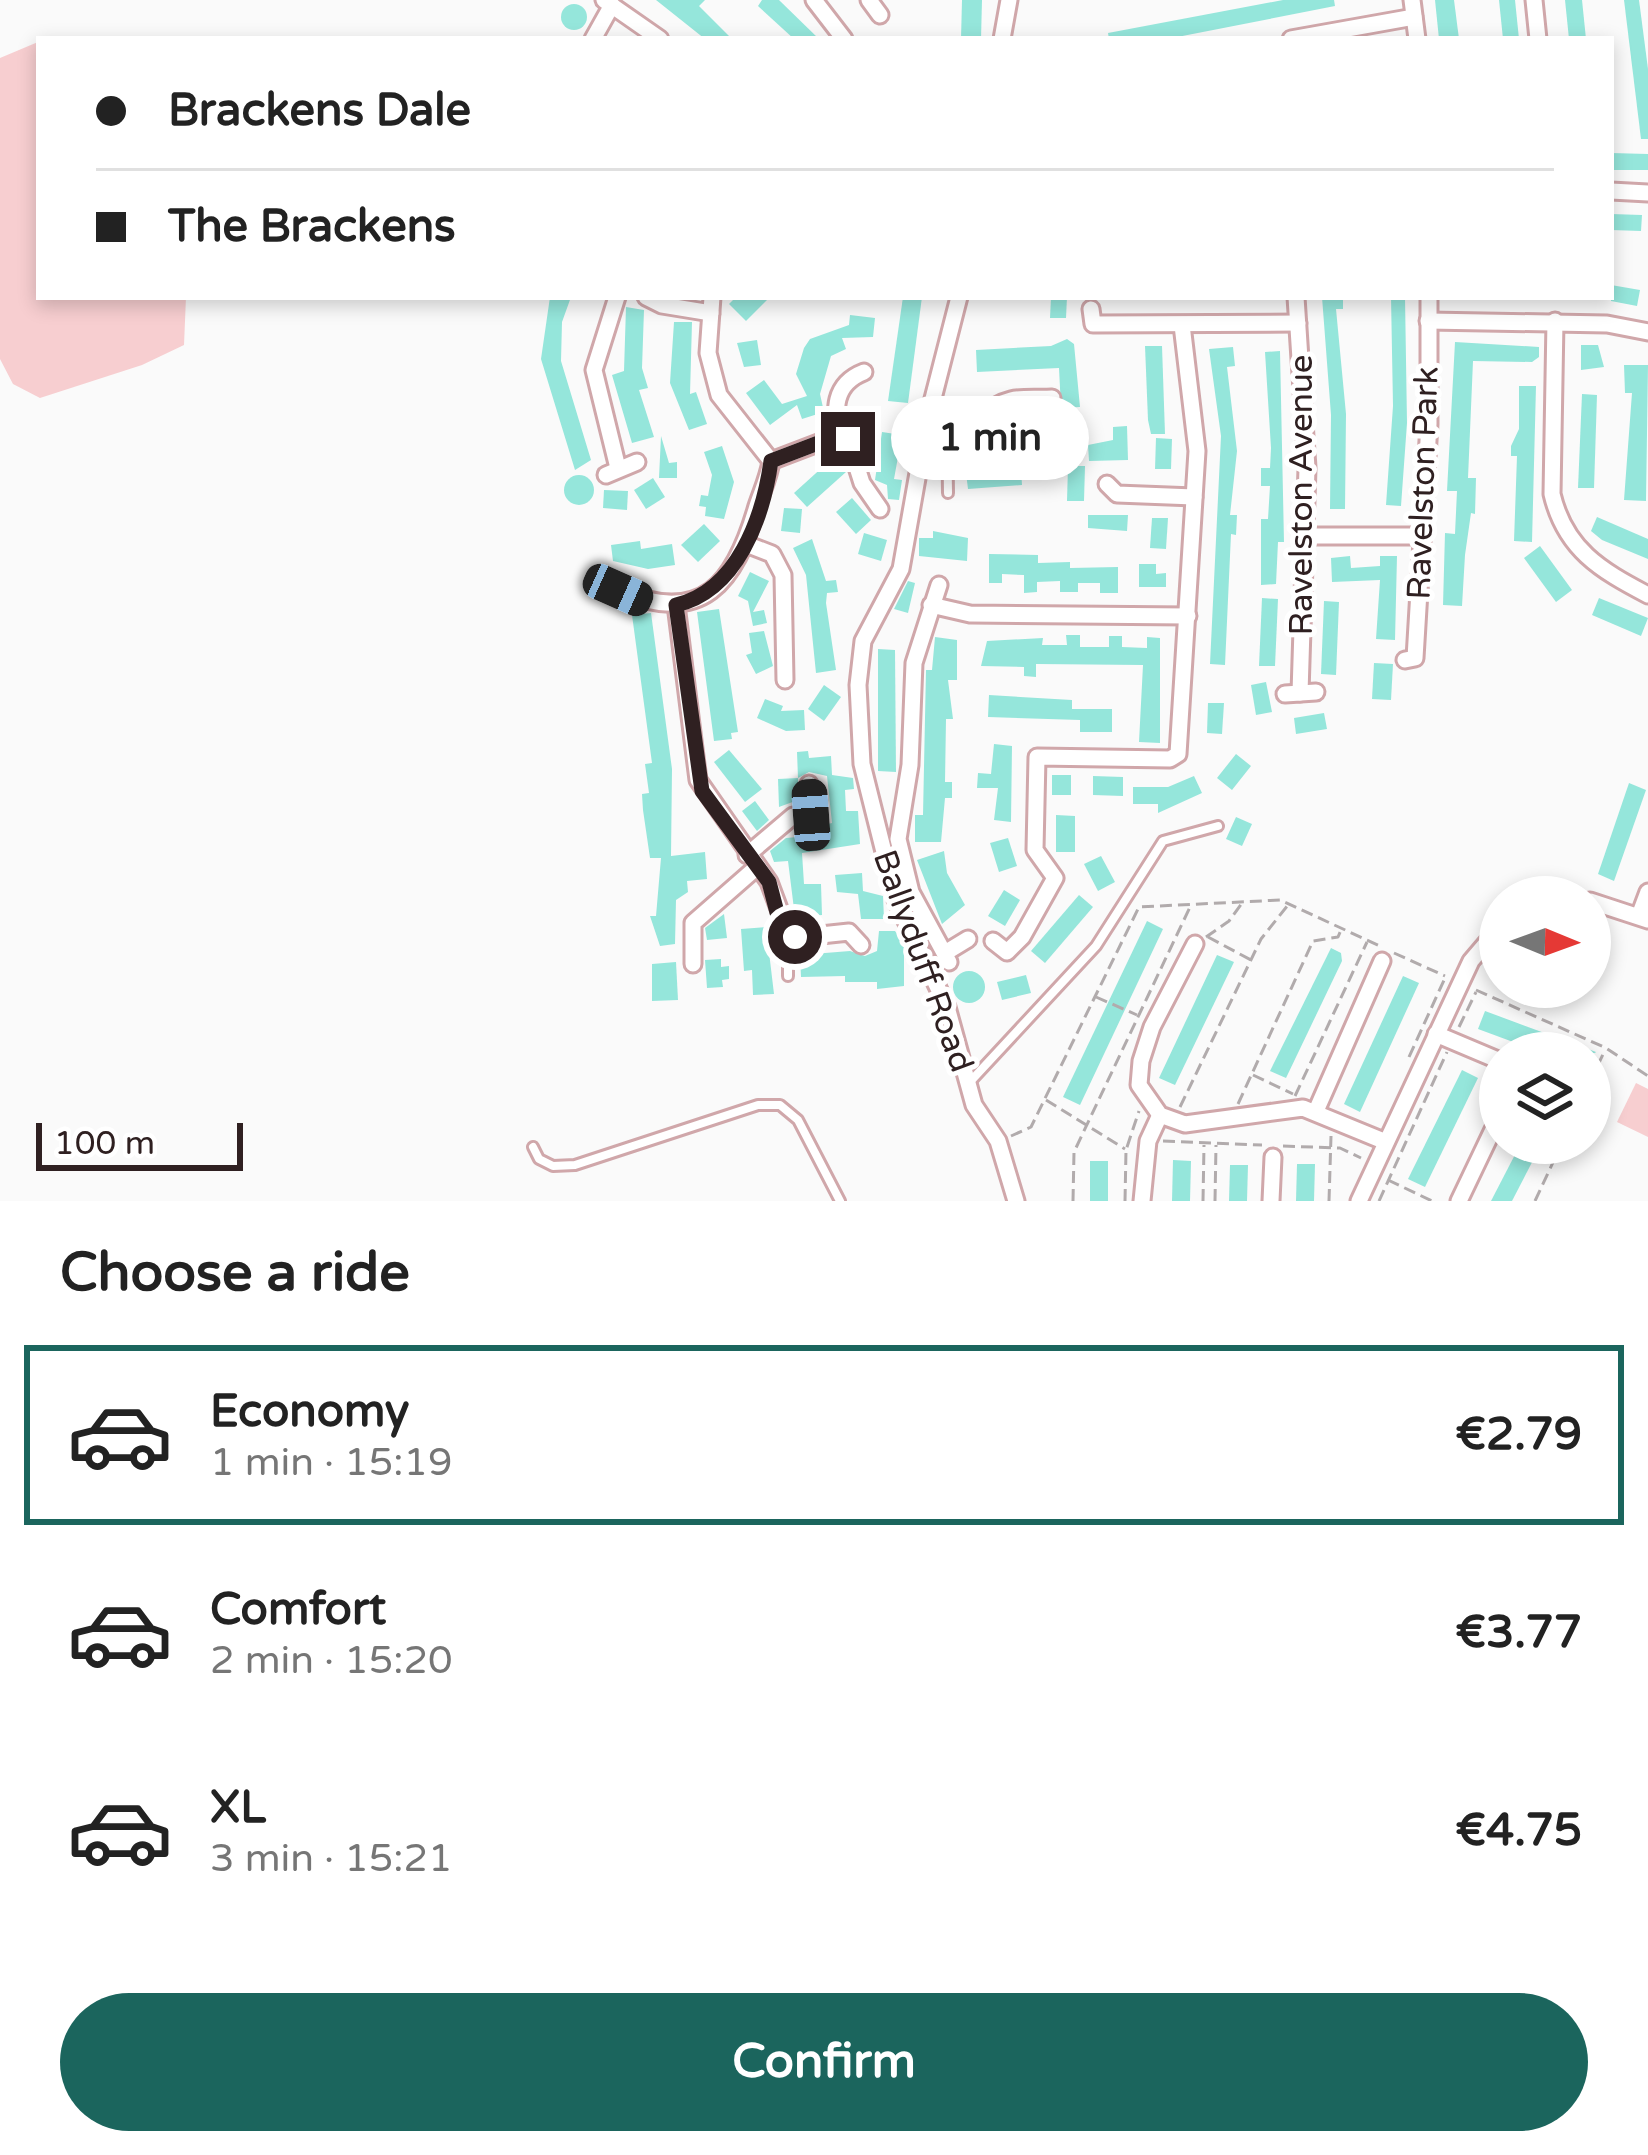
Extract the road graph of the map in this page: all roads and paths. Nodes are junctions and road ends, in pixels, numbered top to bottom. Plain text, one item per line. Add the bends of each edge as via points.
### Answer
1 (868, 0) edge
2 (1009, 0) edge
3 (1534, 0) edge
4 (608, 3) edge
5 (822, 3) edge
6 (1413, 9) edge
7 (880, 15) dead end
8 (594, 36) edge
9 (656, 36) edge
10 (842, 36) edge
11 (1003, 36) edge
12 (1303, 36) edge
13 (1538, 36) edge
14 (1614, 191) edge
15 (1648, 193) edge
16 (615, 300) edge
17 (652, 300) edge
18 (958, 300) edge
19 (1296, 300) edge
20 (1429, 300) edge
21 (712, 305) edge
22 (1091, 309) dead end
23 (1428, 321) junction
24 (1555, 321) junction
25 (1298, 323) junction
26 (1182, 326) junction
27 (1648, 332) edge
28 (864, 372) dead end
29 (1052, 398) dead end
30 (927, 422) junction
31 (946, 427) junction
32 (839, 439) junction
33 (771, 461) junction
34 (637, 462) dead end
35 (1107, 484) dead end
36 (949, 493) dead end
37 (1194, 497) junction
38 (880, 509) dead end
39 (1306, 536) junction
40 (1422, 536) junction
41 (746, 544) junction
42 (939, 585) dead end
43 (618, 590) dead end
44 (1648, 595) edge
45 (676, 605) junction
46 (932, 605) junction
47 (1188, 616) junction
48 (1405, 660) dead end
49 (785, 680) dead end
50 (1300, 693) dead end
51 (808, 784) dead end
52 (1218, 826) dead end
53 (752, 861) junction
54 (1648, 892) edge
55 (1243, 901) junction
56 (1288, 903) junction
57 (1192, 904) junction
58 (1611, 908) edge
59 (1643, 918) edge
60 (1342, 928) junction
61 (788, 933) junction
62 (968, 940) dead end
63 (1200, 940) junction
64 (1367, 940) junction
65 (993, 941) dead end
66 (861, 945) dead end
67 (1251, 960) junction
68 (1382, 961) dead end
69 (693, 964) dead end
70 (1479, 966) edge
71 (788, 976) dead end
72 (1468, 987) junction
73 (1095, 996) junction
74 (1138, 1016) junction
75 (1570, 1032) edge
76 (1444, 1038) junction
77 (1611, 1051) edge
78 (1479, 1052) edge
79 (1251, 1074) junction
80 (1648, 1076) edge
81 (967, 1084) junction
82 (1045, 1099) junction
83 (1292, 1101) junction
84 (1322, 1110) junction
85 (1161, 1113) junction
86 (1235, 1116) junction
87 (1087, 1125) junction
88 (998, 1141) junction
89 (1148, 1141) junction
90 (1386, 1142) junction
91 (1204, 1143) junction
92 (1216, 1144) junction
93 (533, 1147) dead end
94 (1330, 1148) junction
95 (1126, 1150) junction
96 (1273, 1157) dead end
97 (1479, 1159) edge
98 (1552, 1164) edge
99 (1367, 1165) junction
100 (1388, 1180) junction
101 (840, 1201) edge
102 (1016, 1201) edge
103 (1073, 1201) edge
104 (1125, 1201) edge
105 (1142, 1201) edge
106 (1202, 1201) edge
107 (1215, 1201) edge
108 (1271, 1201) edge
109 (1329, 1201) edge
110 (1359, 1201) edge
111 (1379, 1201) edge
112 (1432, 1201) edge
113 (1459, 1201) edge
114 (1535, 1201) edge

1 - 7 street
2 - 11 street
3 - 13 street
4 - 8 street
4 - 9 street
5 - 10 street
6 - 12 street
14 - 15 street
16 - 34 street via 594,370 612,471
17 - 21 street
18 - 30 street, Ballyduff Road
19 - 25 street, Ravelston Avenue
20 - 23 street, Ravelston Park
21 - 33 street via 708,353 718,395
22 - 26 street via 1093,324
23 - 24 street
23 - 40 street, Ravelston Park
24 - 27 street
24 - 44 street via 1558,516 1597,568
25 - 26 street
25 - 39 street, Ravelston Avenue
26 - 37 street via 1197,452
28 - 32 street via 838,395
29 - 31 street via 1007,400 975,423
30 - 31 street
30 - 81 street, Ballyduff Road via 901,569 862,641 862,764 896,900 947,1007
31 - 36 lane
32 - 33 street
32 - 38 street via 848,439
33 - 41 street
35 - 37 street via 1117,494
37 - 47 street
39 - 40 street
39 - 50 street, Ravelston Avenue
40 - 48 street, Ravelston Park via 1415,658
41 - 45 street via 721,584
41 - 49 street via 772,554 783,575
42 - 46 street
43 - 45 street
45 - 53 street via 698,780
46 - 47 street via 970,614
46 - 62 street via 914,663 898,839 911,892 947,958
47 - 65 street via 1178,754 1037,757 1035,850 1054,878 1022,937 1007,952
51 - 53 street via 811,815 793,816
52 - 81 lane via 1163,841 1096,946
53 - 61 street
53 - 69 street via 693,922
54 - 59 street
55 - 56 path
55 - 57 path
55 - 63 path via 1229,922
56 - 60 path
56 - 67 path
57 - 73 path via 1138,907
57 - 74 path
58 - 59 street
60 - 64 path
60 - 79 path via 1338,937 1313,941
61 - 66 street via 802,938 849,923
61 - 71 lane
63 - 67 path
63 - 85 street via 1142,1061 1139,1085
64 - 72 path
64 - 83 path
67 - 85 path
68 - 84 street
70 - 72 street
72 - 75 path
72 - 76 street
72 - 76 path
73 - 74 path
73 - 82 path
74 - 87 path
76 - 78 street
76 - 90 street
76 - 100 path
77 - 80 path
79 - 83 path
79 - 86 path
81 - 88 street, Ballyduff Road
82 - 87 path
82 - 88 path via 1030,1127
83 - 84 street
83 - 84 path
83 - 86 street
84 - 90 street
84 - 94 path
85 - 86 street
85 - 89 street
85 - 95 path via 1141,1107
87 - 95 path
87 - 103 path via 1074,1153
88 - 102 street, Ballyduff Road
89 - 91 path
89 - 105 street
90 - 99 street
91 - 92 path
91 - 106 path
92 - 94 path
92 - 107 path
93 - 101 lane via 553,1166 575,1165 758,1105 780,1105 798,1120
94 - 99 path
94 - 109 path
95 - 104 path
96 - 108 street
97 - 113 street
98 - 114 path
99 - 100 path
99 - 110 street
100 - 111 path
100 - 112 path

